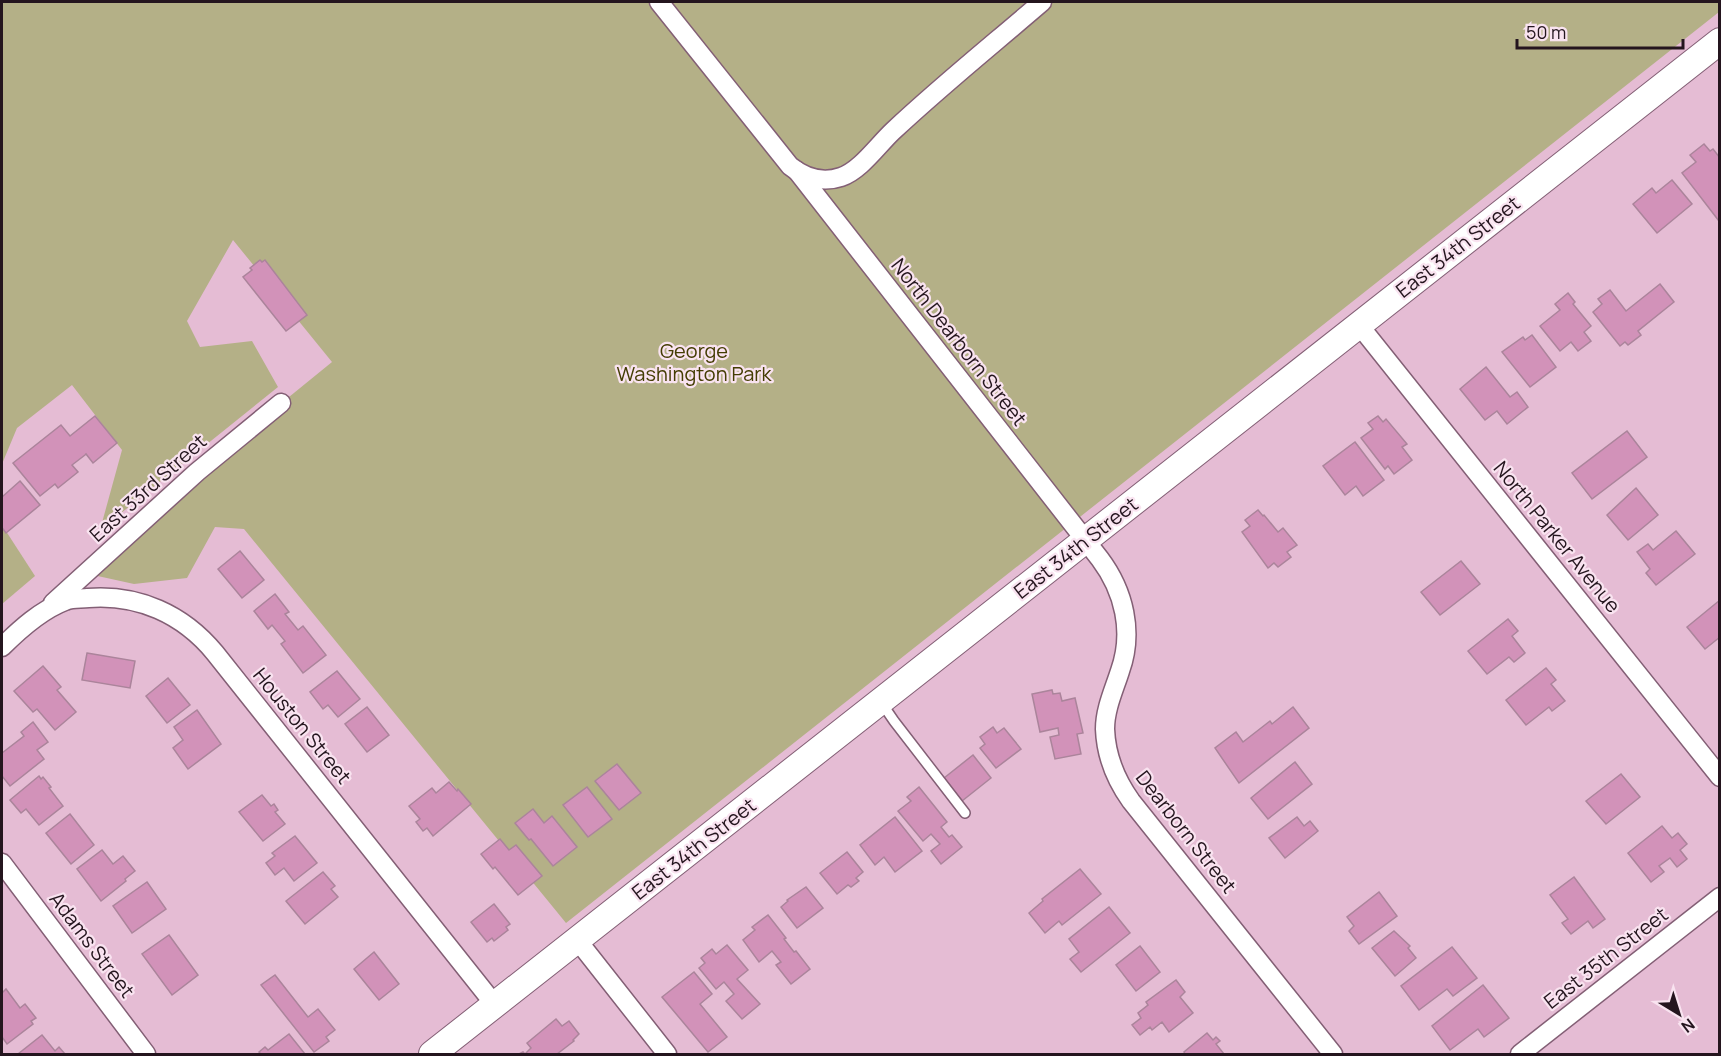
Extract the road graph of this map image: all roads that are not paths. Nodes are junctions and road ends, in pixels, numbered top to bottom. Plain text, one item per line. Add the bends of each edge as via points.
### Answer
1 (658, 2) edge
2 (1042, 2) edge
3 (1719, 41) edge
4 (797, 171) junction
5 (1359, 325) junction
6 (281, 403) dead end
7 (1086, 541) junction
8 (46, 610) junction
9 (2, 647) edge
10 (881, 702) junction
11 (1719, 777) edge
12 (965, 813) dead end
13 (2, 863) edge
14 (1719, 897) edge
15 (578, 940) junction
16 (495, 1005) junction
17 (146, 1054) edge
18 (432, 1054) edge
19 (667, 1054) edge
20 (1333, 1054) edge
21 (1520, 1054) edge

1 - 4 street, North Dearborn Street
2 - 4 street, North Dearborn Street via 849,173 829,180 812,179
3 - 5 main road, East 34th Street
4 - 7 street, North Dearborn Street
5 - 7 main road, East 34th Street
5 - 11 street, North Parker Avenue
6 - 8 street, East 33rd Street via 197,472
7 - 10 main road, East 34th Street
7 - 20 street, Dearborn Street via 1113,578 1126,617 1126,648 1105,729 1110,763 1118,782
8 - 9 street, Houston Street
8 - 16 street, Houston Street via 68,600 121,598 167,614 196,633
10 - 12 lane
10 - 15 main road, East 34th Street
13 - 17 street, Adams Street
14 - 21 street, East 35th Street
15 - 16 main road, East 34th Street
15 - 19 street
16 - 18 main road, East 34th Street

